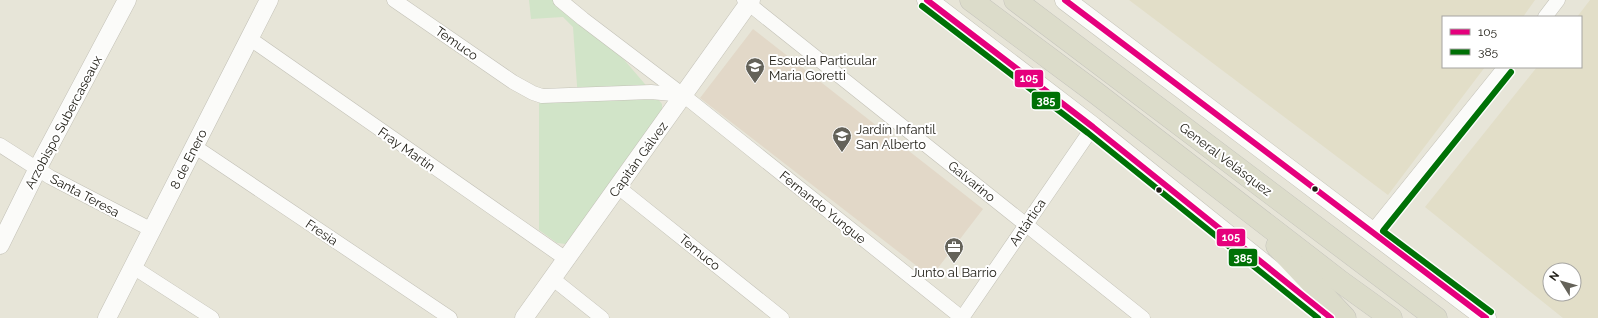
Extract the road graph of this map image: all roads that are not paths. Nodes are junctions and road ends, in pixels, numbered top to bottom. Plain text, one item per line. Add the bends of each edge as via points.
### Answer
1 (127, 0) edge
2 (269, 0) edge
3 (394, 0) edge
4 (560, 0) edge
5 (927, 0) edge
6 (971, 0) edge
7 (1015, 0) edge
8 (1065, 0) edge
9 (1558, 0) edge
10 (748, 1) edge
11 (1546, 16) edge
12 (249, 38) junction
13 (1504, 68) edge
14 (683, 95) junction
15 (1093, 127) junction
16 (0, 145) edge
17 (194, 146) junction
18 (38, 169) junction
19 (1198, 171) junction
20 (618, 187) junction
21 (1026, 224) junction
22 (152, 230) junction
23 (1372, 232) junction
24 (0, 245) edge
25 (566, 259) junction
26 (133, 267) junction
27 (553, 279) junction
28 (107, 318) edge
29 (212, 318) edge
30 (450, 318) edge
31 (524, 318) edge
32 (602, 318) edge
33 (782, 318) edge
34 (962, 318) edge
35 (1143, 318) edge
36 (1331, 318) edge
37 (1345, 318) edge
38 (1390, 318) edge
39 (1436, 318) edge
40 (1486, 318) edge

1 - 18 street, Arzobispo Subercaseaux
2 - 12 street, 8 de Enero
3 - 14 street, Temuco via 532,93 542,96 651,92
4 - 14 street, Fernando Yungue
5 - 15 main road
6 - 19 highway, General Velásquez
7 - 39 highway, General Velásquez
8 - 23 main road
9 - 11 street
10 - 14 street, Capitán Gálvez
10 - 21 street, Galvarino
12 - 17 street, 8 de Enero
12 - 25 street, Fray Martín
13 - 23 street
14 - 20 street, Capitán Gálvez
14 - 34 street, Fernando Yungue
15 - 21 street, Antártica
15 - 36 main road
16 - 18 street, Santa Teresa
17 - 22 street, 8 de Enero
17 - 30 street, Fresia
18 - 22 street, Santa Teresa
18 - 24 street, Arzobispo Subercaseaux
19 - 37 highway via 1243,212
19 - 38 highway, General Velásquez
20 - 25 street, Capitán Gálvez
20 - 33 street, Temuco
21 - 34 street, Antártica
21 - 35 street, Galvarino
22 - 26 street, 8 de Enero
23 - 40 main road
25 - 27 street, Capitán Gálvez
26 - 28 street, 8 de Enero
26 - 29 street
27 - 31 street, Capitán Gálvez
27 - 32 street

